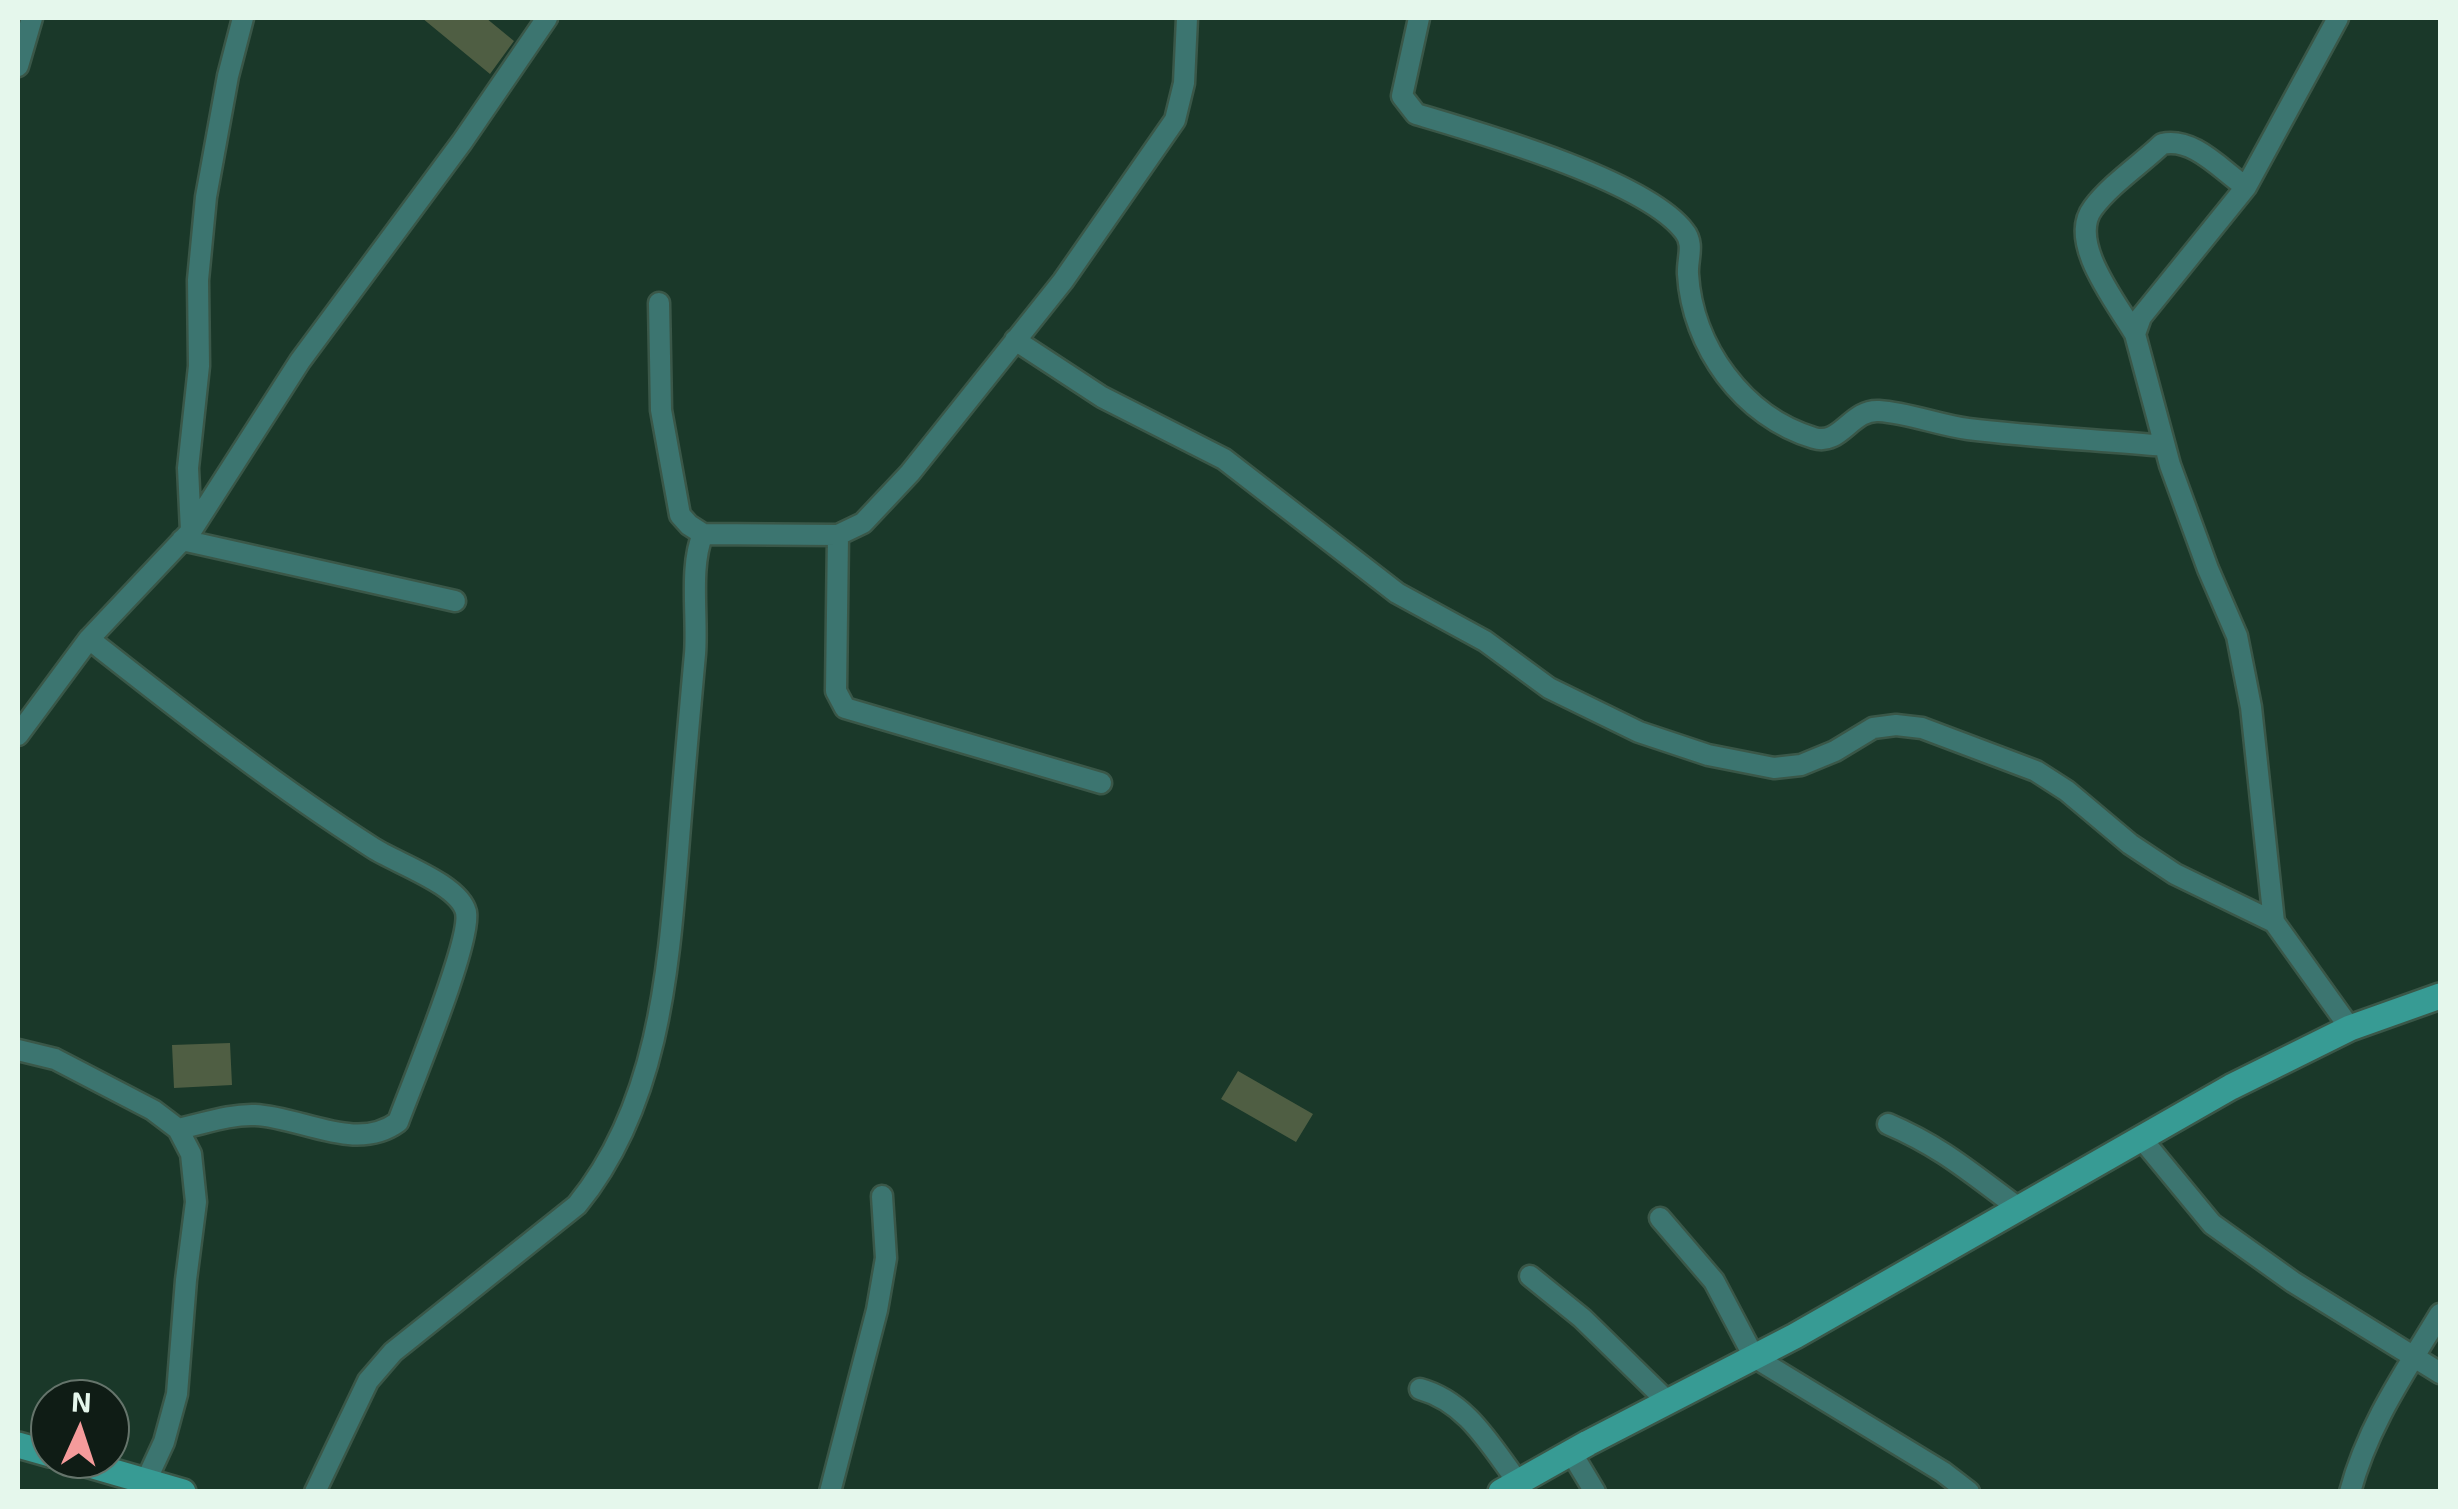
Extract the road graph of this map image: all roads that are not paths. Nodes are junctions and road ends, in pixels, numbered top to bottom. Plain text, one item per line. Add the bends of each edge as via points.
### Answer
1 (32, 18) edge
2 (243, 18) edge
3 (547, 18) edge
4 (1187, 18) edge
5 (1418, 18) edge
6 (2338, 18) edge
7 (18, 66) edge
8 (2246, 187) junction
9 (659, 304) dead end
10 (2135, 334) junction
11 (1015, 340) junction
12 (2164, 446) junction
13 (703, 534) junction
14 (187, 536) junction
15 (838, 536) junction
16 (454, 601) dead end
17 (90, 639) junction
18 (18, 735) edge
19 (1102, 782) dead end
20 (2274, 922) junction
21 (2440, 996) edge
22 (2350, 1028) junction
23 (18, 1050) edge
24 (1888, 1124) dead end
25 (178, 1129) junction
26 (2141, 1138) junction
27 (882, 1196) dead end
28 (2020, 1210) junction
29 (1660, 1218) dead end
30 (1530, 1276) dead end
31 (2440, 1314) edge
32 (2415, 1356) junction
33 (1754, 1358) junction
34 (2440, 1373) edge
35 (1420, 1388) dead end
36 (1668, 1402) junction
37 (1571, 1452) junction
38 (130, 1476) edge
39 (146, 1481) junction
40 (1509, 1487) edge
41 (183, 1492) edge
42 (315, 1492) edge
43 (830, 1492) edge
44 (1595, 1492) edge
45 (1969, 1492) edge
46 (2350, 1492) edge

1 - 7 street
2 - 14 street via 206,196
3 - 14 street via 300,361
4 - 11 street via 1175,120
5 - 12 street via 1402,96 1416,114 1574,166 1654,204 1686,232 1694,315 1711,354 1741,396 1785,425 1818,440 1841,434 1854,417 1874,410 1964,428
6 - 8 street
8 - 10 street via 2141,317
8 - 10 street via 2176,141 2162,144 2092,209 2084,233 2087,250
9 - 13 street via 668,453 680,515
10 - 12 street
11 - 15 street via 910,473 862,523
11 - 20 street via 1102,397 1224,458 1397,593 1485,641 1549,688 1639,732 1774,768 1801,766 1874,728 1922,728 2036,771 2175,874
12 - 20 street via 2237,636
13 - 15 street
13 - 42 street via 696,549 698,619 664,994 630,1111 599,1178 577,1205 393,1352 368,1381
14 - 16 street
14 - 17 street
15 - 19 street via 836,691 845,708
17 - 18 street
17 - 25 street via 252,766 452,893 466,909 454,971 398,1122 383,1133 360,1136 257,1115
20 - 22 street
21 - 22 main road
22 - 26 main road
23 - 25 street via 55,1059 118,1089
24 - 28 street via 1956,1159
25 - 39 street via 191,1154 196,1202 177,1394
26 - 28 main road
26 - 32 street via 2212,1224
27 - 43 street via 886,1258 877,1310
28 - 33 main road
29 - 33 street via 1714,1282
30 - 36 street
31 - 32 street
32 - 34 street
32 - 46 street via 2378,1414
33 - 36 main road
33 - 45 street
35 - 40 street via 1458,1406
36 - 37 main road
37 - 40 main road
37 - 44 street
38 - 39 main road
39 - 41 main road

